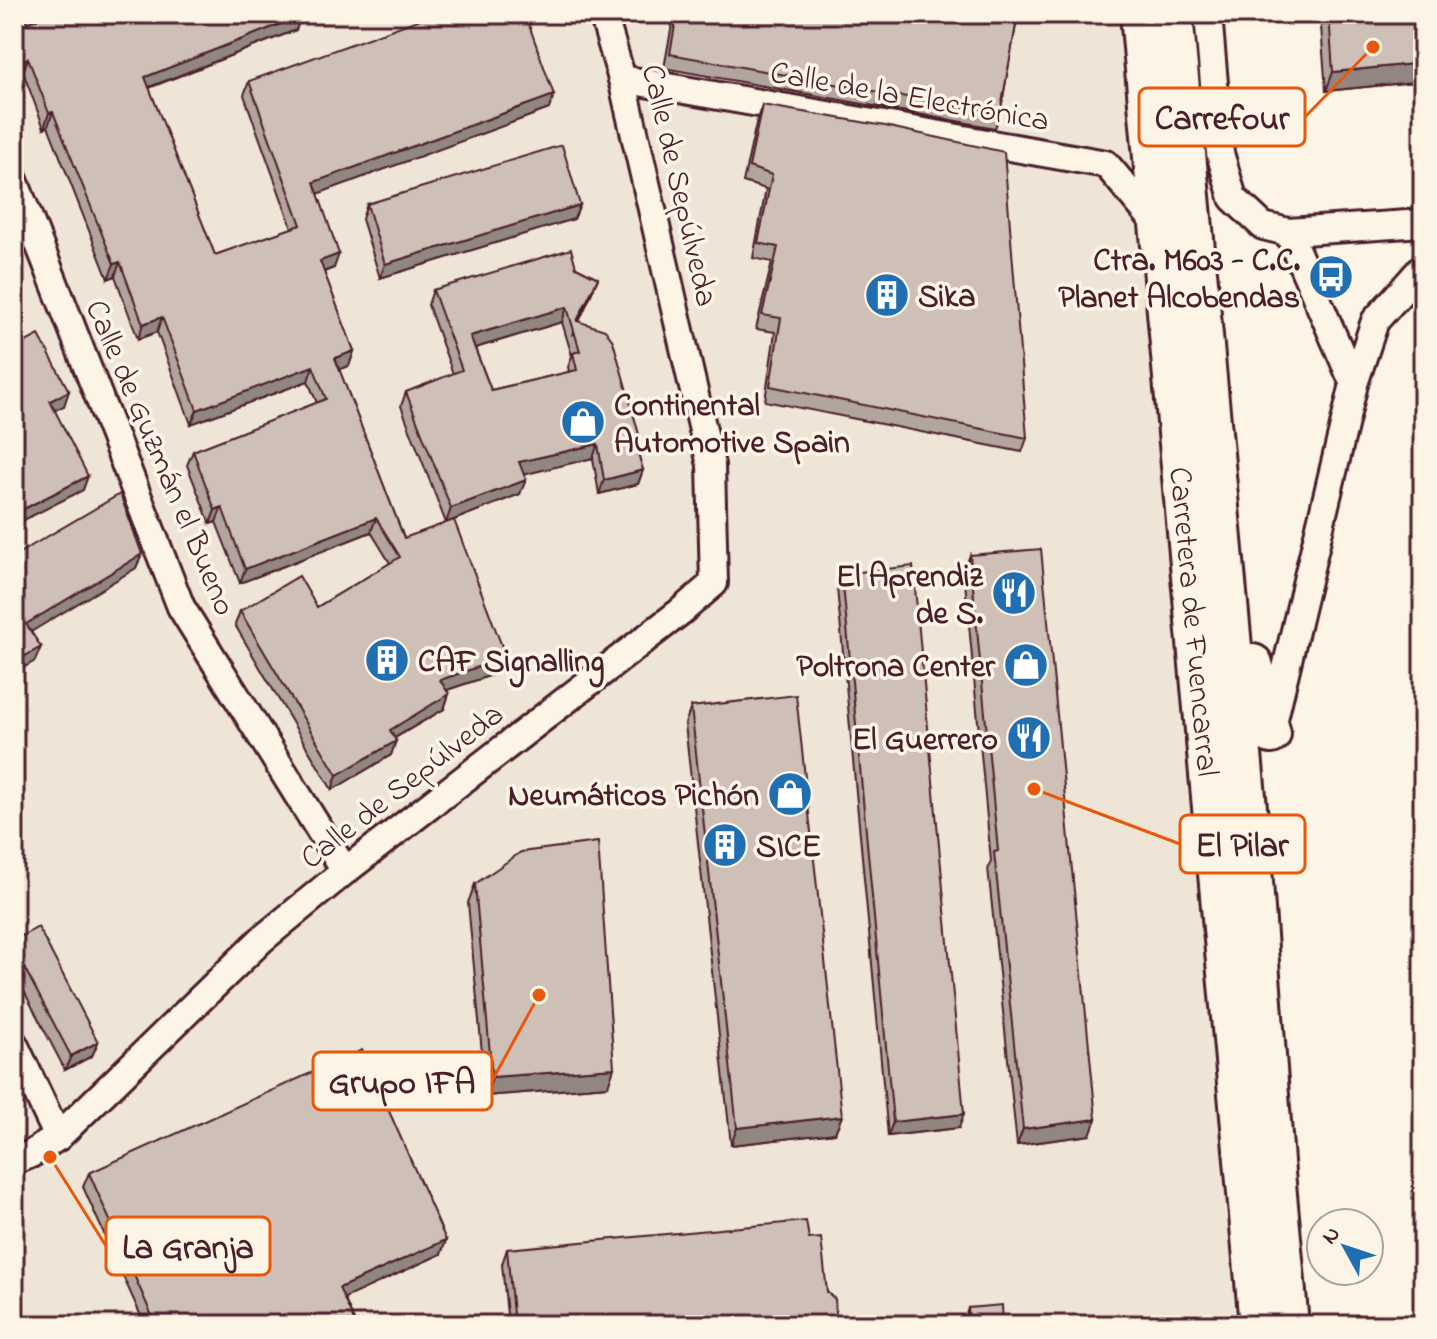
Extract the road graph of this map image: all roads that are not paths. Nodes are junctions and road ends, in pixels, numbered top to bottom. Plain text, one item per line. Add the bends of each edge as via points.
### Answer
1 (603, 14) edge
2 (1140, 14) edge
3 (1173, 14) edge
4 (1208, 14) edge
5 (622, 79) junction
6 (14, 180) edge
7 (1423, 223) edge
8 (1159, 227) junction
9 (1288, 232) junction
10 (1423, 267) edge
11 (1354, 384) junction
12 (1223, 549) junction
13 (1271, 734) joint
14 (345, 871) junction
15 (14, 1044) edge
16 (58, 1137) junction
17 (23, 1158) edge
18 (14, 1175) edge
19 (1259, 1325) edge
20 (1289, 1325) edge

1 - 5 street, Calle de Sepúlveda
2 - 8 highway, Carretera de Fuencarral
3 - 12 highway, Carretera de Fuencarral
4 - 9 street via 1220,153 1233,198 1263,226
5 - 8 street, Calle de la Electrónica via 1106,164
5 - 14 street, Calle de Sepúlveda via 711,465 714,583
6 - 14 street, Calle de Guzmán el Bueno via 181,607
7 - 9 street
8 - 19 highway, Carretera de Fuencarral
9 - 11 street
10 - 11 street via 1375,321
11 - 13 street
12 - 13 highway
12 - 20 highway, Carretera de Fuencarral
14 - 16 street, Calle de Sepúlveda via 261,940
15 - 16 street
16 - 17 street, Calle de Sepúlveda
17 - 18 street, Calle de Sepúlveda

